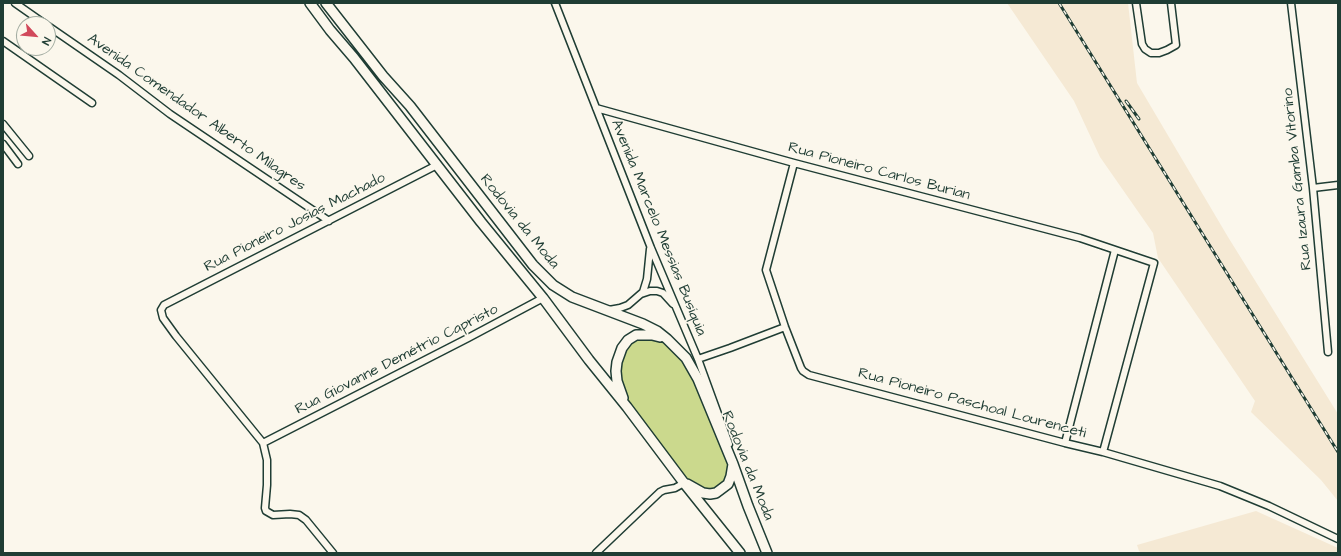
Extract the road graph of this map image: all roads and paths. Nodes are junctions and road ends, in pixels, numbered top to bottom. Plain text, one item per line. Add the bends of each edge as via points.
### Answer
1 (15, 3) edge
2 (310, 3) edge
3 (326, 3) edge
4 (555, 3) edge
5 (1136, 3) edge
6 (1171, 3) edge
7 (1291, 3) edge
8 (34, 16) edge
9 (56, 31) edge
10 (3, 41) edge
11 (92, 103) dead end
12 (596, 108) junction
13 (3, 124) edge
14 (12, 135) junction
15 (3, 145) edge
16 (29, 156) dead end
17 (794, 163) junction
18 (18, 164) dead end
19 (437, 165) junction
20 (1338, 185) edge
21 (1313, 188) junction
22 (329, 221) junction
23 (651, 248) junction
24 (1115, 250) junction
25 (641, 294) junction
26 (543, 298) junction
27 (676, 307) junction
28 (608, 310) junction
29 (785, 326) junction
30 (667, 339) junction
31 (1328, 352) dead end
32 (698, 359) junction
33 (627, 407) junction
34 (263, 443) junction
35 (1065, 443) junction
36 (1103, 452) junction
37 (733, 464) junction
38 (684, 483) junction
39 (1338, 539) edge
40 (333, 553) edge
41 (596, 553) edge
42 (740, 553) edge
43 (767, 553) edge

1 - 8 street
2 - 19 highway, Rodovia da Moda
3 - 28 highway, Rodovia da Moda via 410,106 533,265 553,285 572,297
4 - 12 street, Avenida Marcelo Messias Busíquia
5 - 6 street via 1142,44 1151,53 1159,53 1176,45
7 - 21 street, Rua Izaura Gamba Vitorino
9 - 22 street, Avenida Comendador Alberto Milagres via 120,75 176,118
10 - 11 street
12 - 17 street, Rua Pioneiro Carlos Burian
12 - 23 street, Avenida Marcelo Messias Busíquia
13 - 14 street
14 - 15 street
14 - 16 street
15 - 18 street
17 - 24 street, Rua Pioneiro Carlos Burian via 1080,238
17 - 29 street, Rua Pioneiro Paschoal Lourenceti via 766,270
19 - 22 street, Rua Pioneiro Josias Machado
19 - 26 highway, Rodovia da Moda
20 - 21 street
21 - 31 street, Rua Izaura Gamba Vitorino
22 - 34 street, Rua Pioneiro Josias Machado via 164,305 161,310 163,318 184,347
23 - 25 street via 647,279
23 - 27 street, Avenida Marcelo Messias Busíquia
24 - 35 street
24 - 36 street, Rua Pioneiro Carlos Burian via 1154,263
25 - 27 street via 650,291 663,293
25 - 28 street via 628,305
26 - 33 highway, Rodovia da Moda
26 - 34 street, Rua Giovanne Demétrio Capristo
27 - 32 street, Avenida Marcelo Messias Busíquia
28 - 30 highway, Rodovia da Moda via 643,324
29 - 32 street
29 - 35 street, Rua Pioneiro Paschoal Lourenceti via 801,368 809,375
30 - 33 highway via 652,334 636,335 622,348 617,362 617,381
30 - 37 highway, Rodovia da Moda via 686,358 698,379
32 - 37 street, Avenida Marcelo Messias Busíquia via 727,436
33 - 38 highway, Rodovia da Moda
34 - 40 street via 267,460 266,511 273,515 299,515
35 - 36 street, Rua Pioneiro Paschoal Lourenceti
36 - 39 street, Rua Pioneiro Paschoal Lourenceti via 1220,486
37 - 38 highway via 728,484 716,493 703,493
37 - 43 highway, Rodovia da Moda
38 - 41 street via 660,492
38 - 42 highway, Rodovia da Moda

